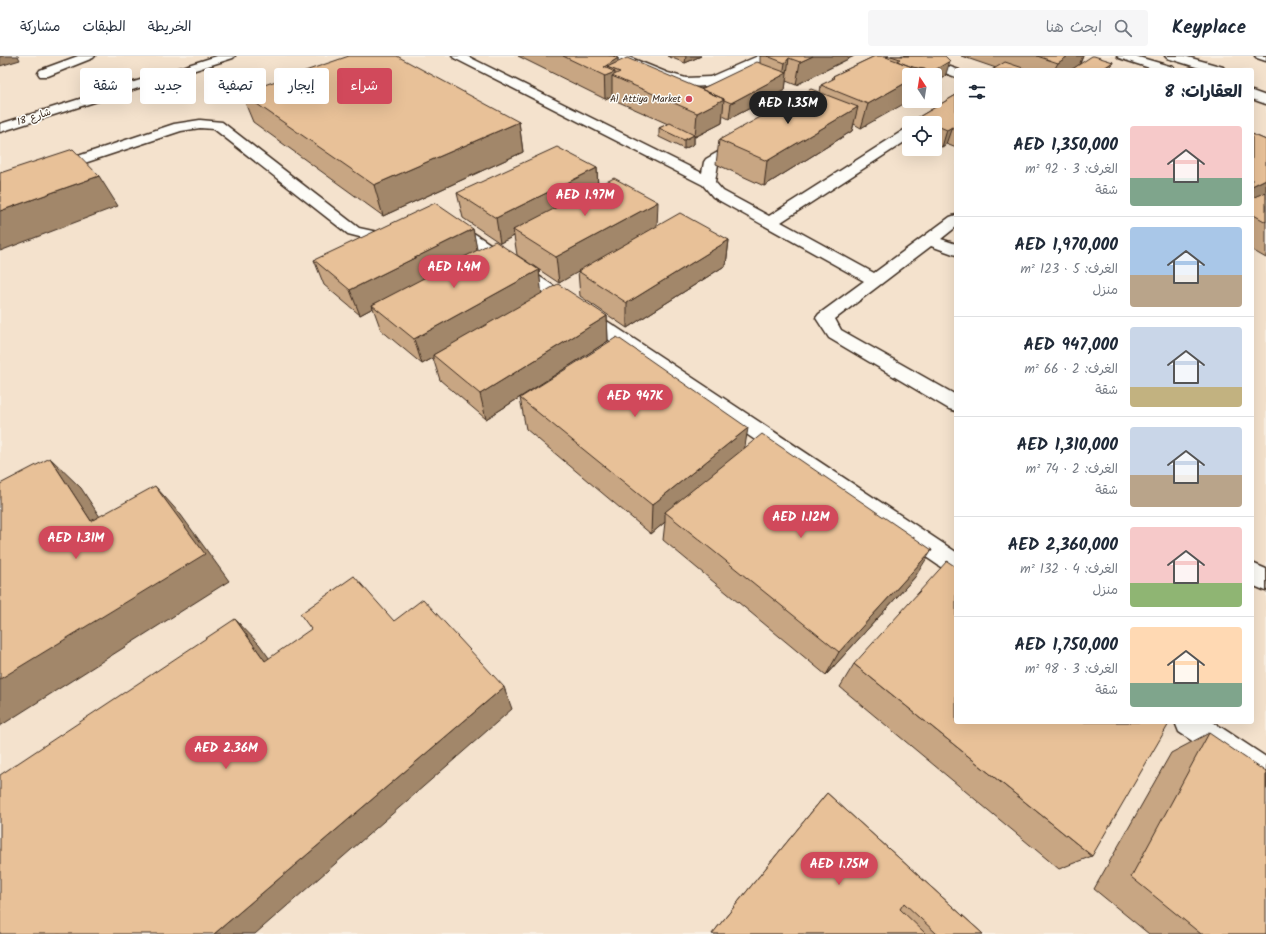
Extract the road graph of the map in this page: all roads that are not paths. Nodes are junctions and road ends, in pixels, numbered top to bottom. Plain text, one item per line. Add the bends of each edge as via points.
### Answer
1 (89, 56) edge
2 (190, 56) edge
3 (229, 56) edge
4 (458, 56) edge
5 (616, 56) edge
6 (768, 56) edge
7 (900, 56) edge
8 (1123, 56) edge
9 (1171, 56) edge
10 (1261, 56) edge
11 (1266, 57) edge
12 (202, 64) junction
13 (1162, 68) edge
14 (1212, 68) edge
15 (954, 72) edge
16 (44, 73) dead end
17 (1254, 97) edge
18 (1266, 100) edge
19 (0, 128) edge
20 (752, 138) edge
21 (902, 138) edge
22 (708, 182) junction
23 (0, 187) edge
24 (954, 221) edge
25 (769, 223) junction
26 (435, 226) edge
27 (409, 228) edge
28 (929, 240) junction
29 (954, 249) edge
30 (875, 280) junction
31 (954, 403) edge
32 (954, 564) edge
33 (1254, 574) edge
34 (1266, 581) edge
35 (1192, 724) edge
36 (1266, 774) edge

1 - 16 street
2 - 12 street
3 - 12 street, شارع 18
4 - 22 street
5 - 6 street via 664,76 686,82 712,81
7 - 15 street
8 - 13 street
9 - 14 street
10 - 11 street
12 - 19 street, شارع 18
17 - 18 street
20 - 22 street via 711,162
21 - 25 street
22 - 25 street via 718,194
23 - 27 street via 179,127 218,125 354,231 383,238
24 - 28 street
25 - 30 street
26 - 32 street via 460,231
28 - 29 street
28 - 30 street
30 - 31 street via 825,318 835,334
33 - 34 street
35 - 36 street

